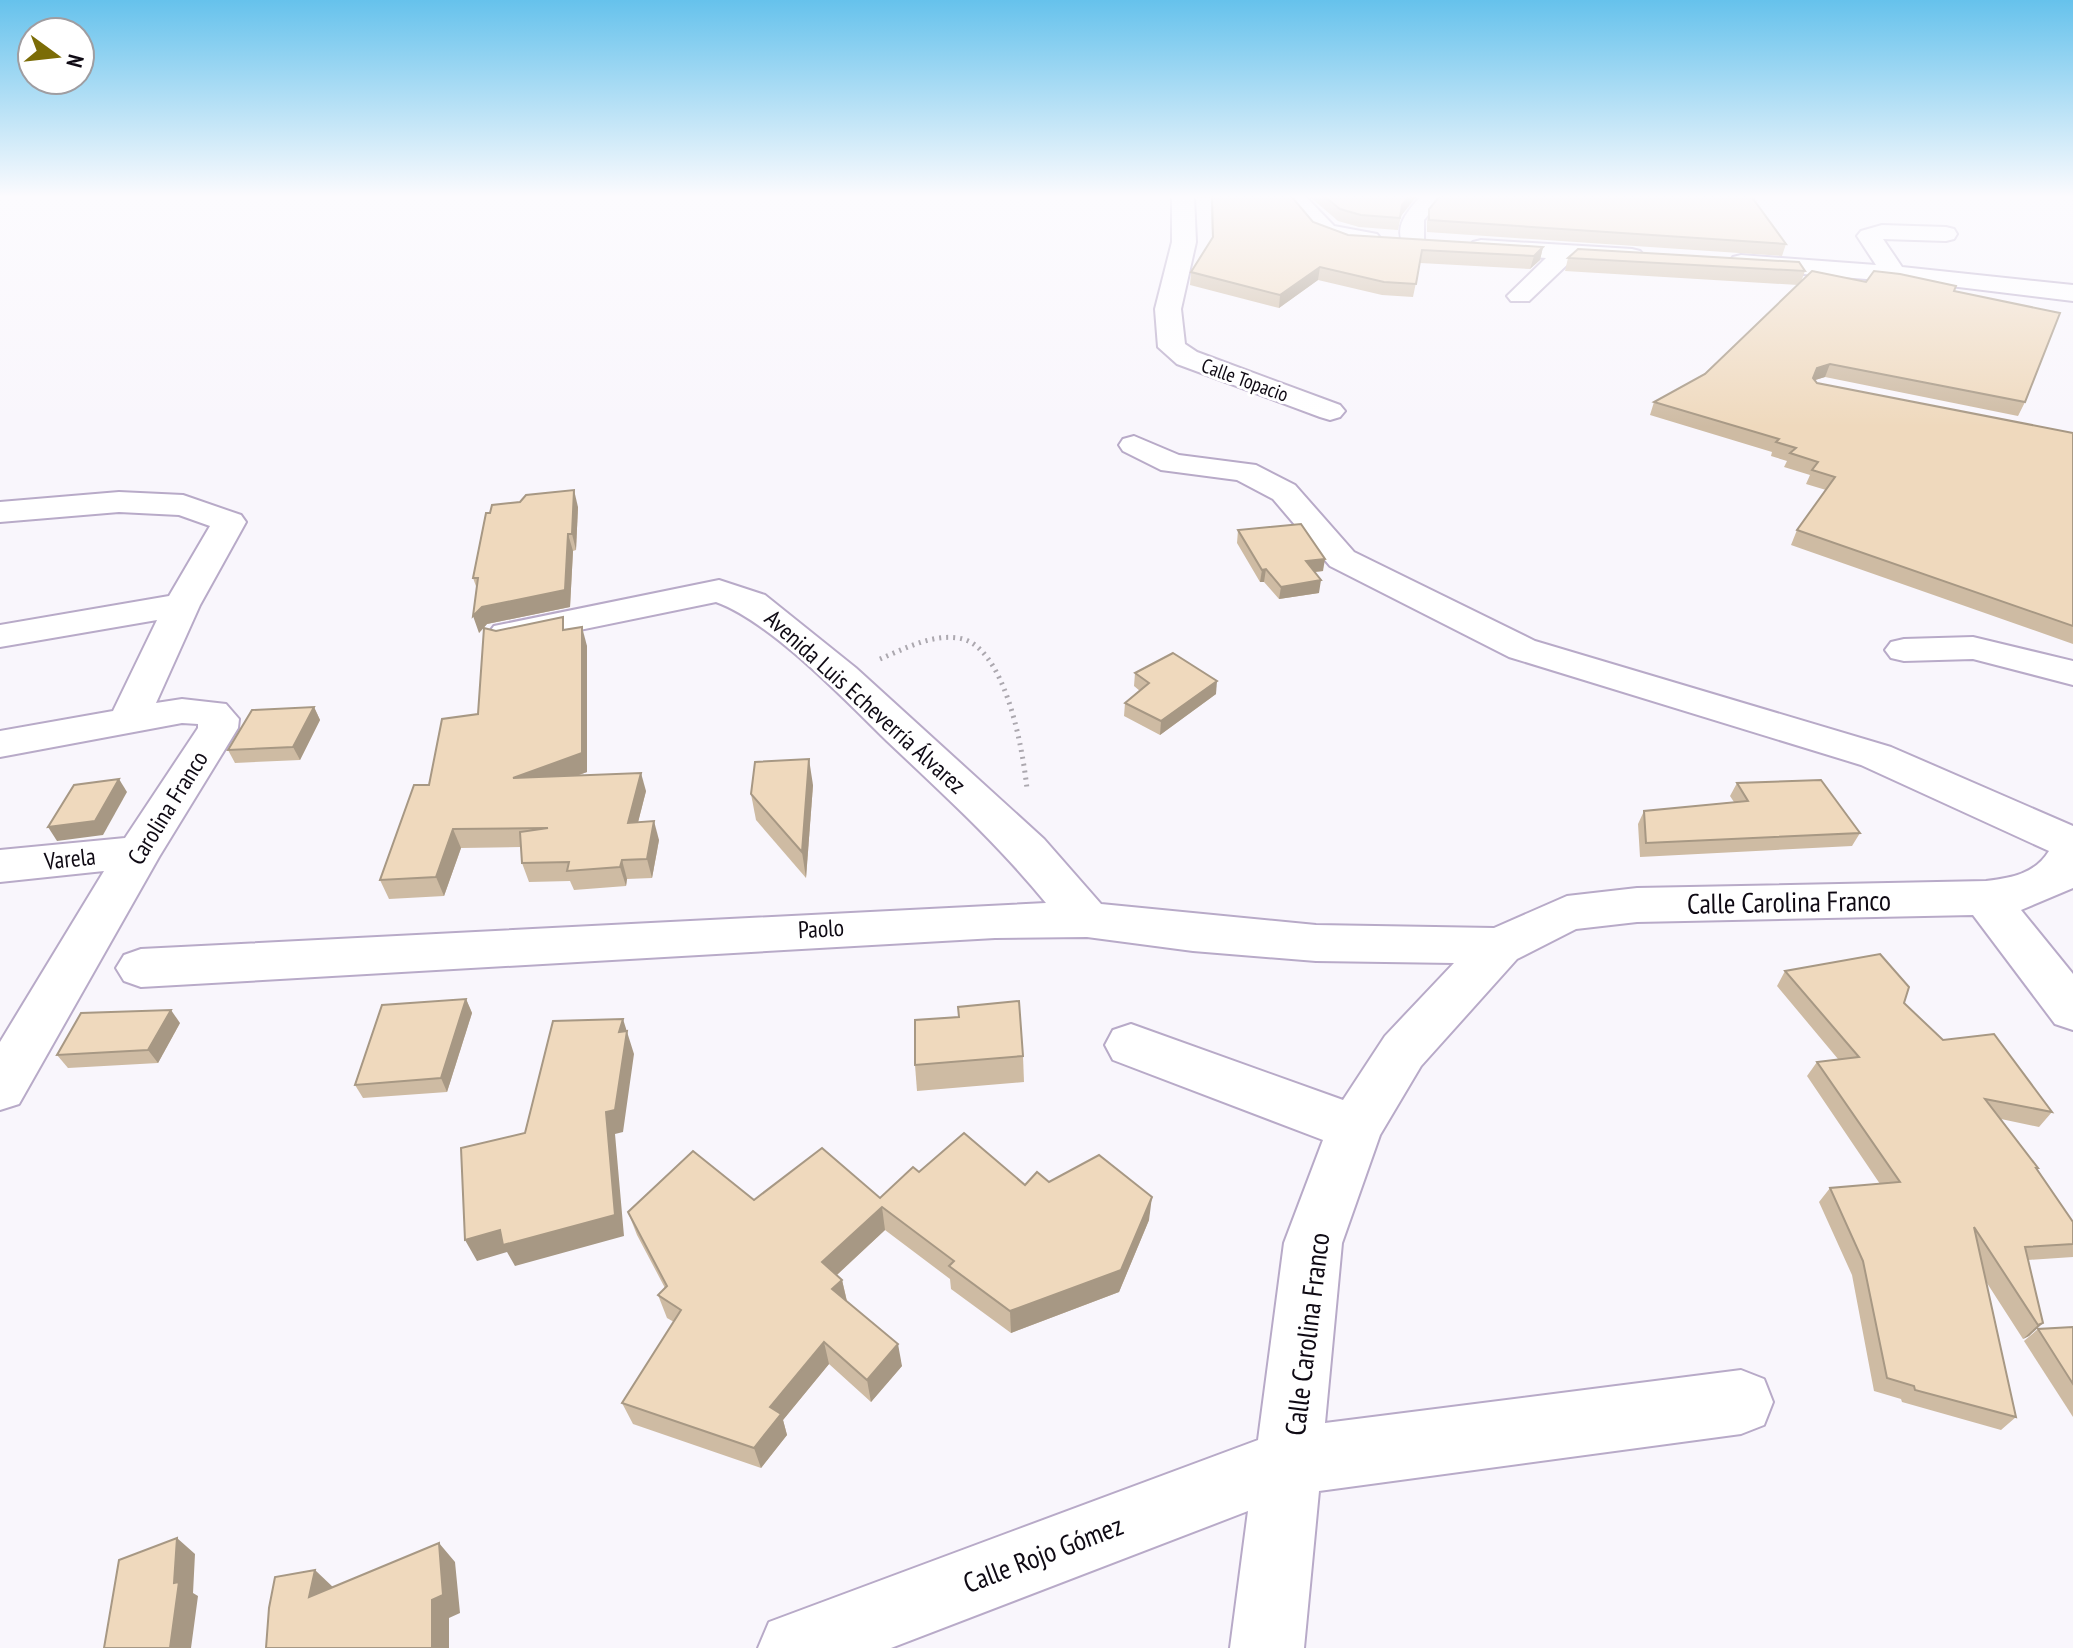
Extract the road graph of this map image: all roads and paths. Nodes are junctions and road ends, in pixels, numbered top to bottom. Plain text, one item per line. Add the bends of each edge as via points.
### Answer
1 (1179, 273) edge
2 (1544, 273) edge
3 (1880, 273) edge
4 (1894, 274) joint
5 (2073, 293) edge
6 (1520, 296) dead end
7 (1330, 411) dead end
8 (1134, 445) dead end
9 (0, 512) edge
10 (182, 605) junction
11 (501, 635) edge
12 (0, 636) edge
13 (1904, 650) dead end
14 (2073, 673) edge
15 (842, 676) junction
16 (128, 721) junction
17 (0, 744) edge
18 (2073, 846) edge
19 (1028, 850) junction
20 (139, 852) junction
21 (0, 866) edge
22 (1986, 898) junction
23 (1087, 920) junction
24 (1500, 946) junction
25 (141, 968) dead end
26 (2073, 1010) edge
27 (15, 1040) edge
28 (1131, 1045) dead end
29 (0, 1088) edge
30 (1355, 1128) junction
31 (1741, 1402) dead end
32 (1291, 1461) junction
33 (795, 1648) edge
34 (1267, 1648) edge

1 - 7 street, Calle Topacio via 1168,309 1172,347 1187,358
2 - 6 street
3 - 4 street
4 - 5 street
8 - 18 street via 1172,463 1245,472 1284,492 1342,559 1522,649 1876,756
9 - 10 street via 145,503 183,505 229,522
10 - 12 street
10 - 16 street
11 - 15 street, Avenida Luis Echeverría Álvarez via 719,591 752,603
13 - 14 street via 1973,648
15 - 19 street, Avenida Luis Echeverría Álvarez
15 - 19 path via 925,640 956,637 982,650 1010,701 1017,730 1026,773
16 - 17 street, Carolina Franco
16 - 20 street, Carolina Franco via 199,710 219,719
18 - 22 street, Calle Carolina Franco via 2057,876 2021,893
19 - 23 street, Avenida Luis Echeverría Álvarez
20 - 21 street, Varela
20 - 27 street, Carolina Franco
22 - 24 street, Calle Carolina Franco via 1637,905 1567,913
22 - 26 street
23 - 24 street, Paolo via 1316,943
23 - 25 street, Paolo via 858,927
24 - 30 street, Calle Carolina Franco via 1403,1051
27 - 29 street, Carolina Franco
28 - 30 street
30 - 32 street, Calle Carolina Franco via 1313,1243
31 - 32 street, Calle Rojo Gómez
32 - 33 street, Calle Rojo Gómez
32 - 34 street, Calle Carolina Franco

